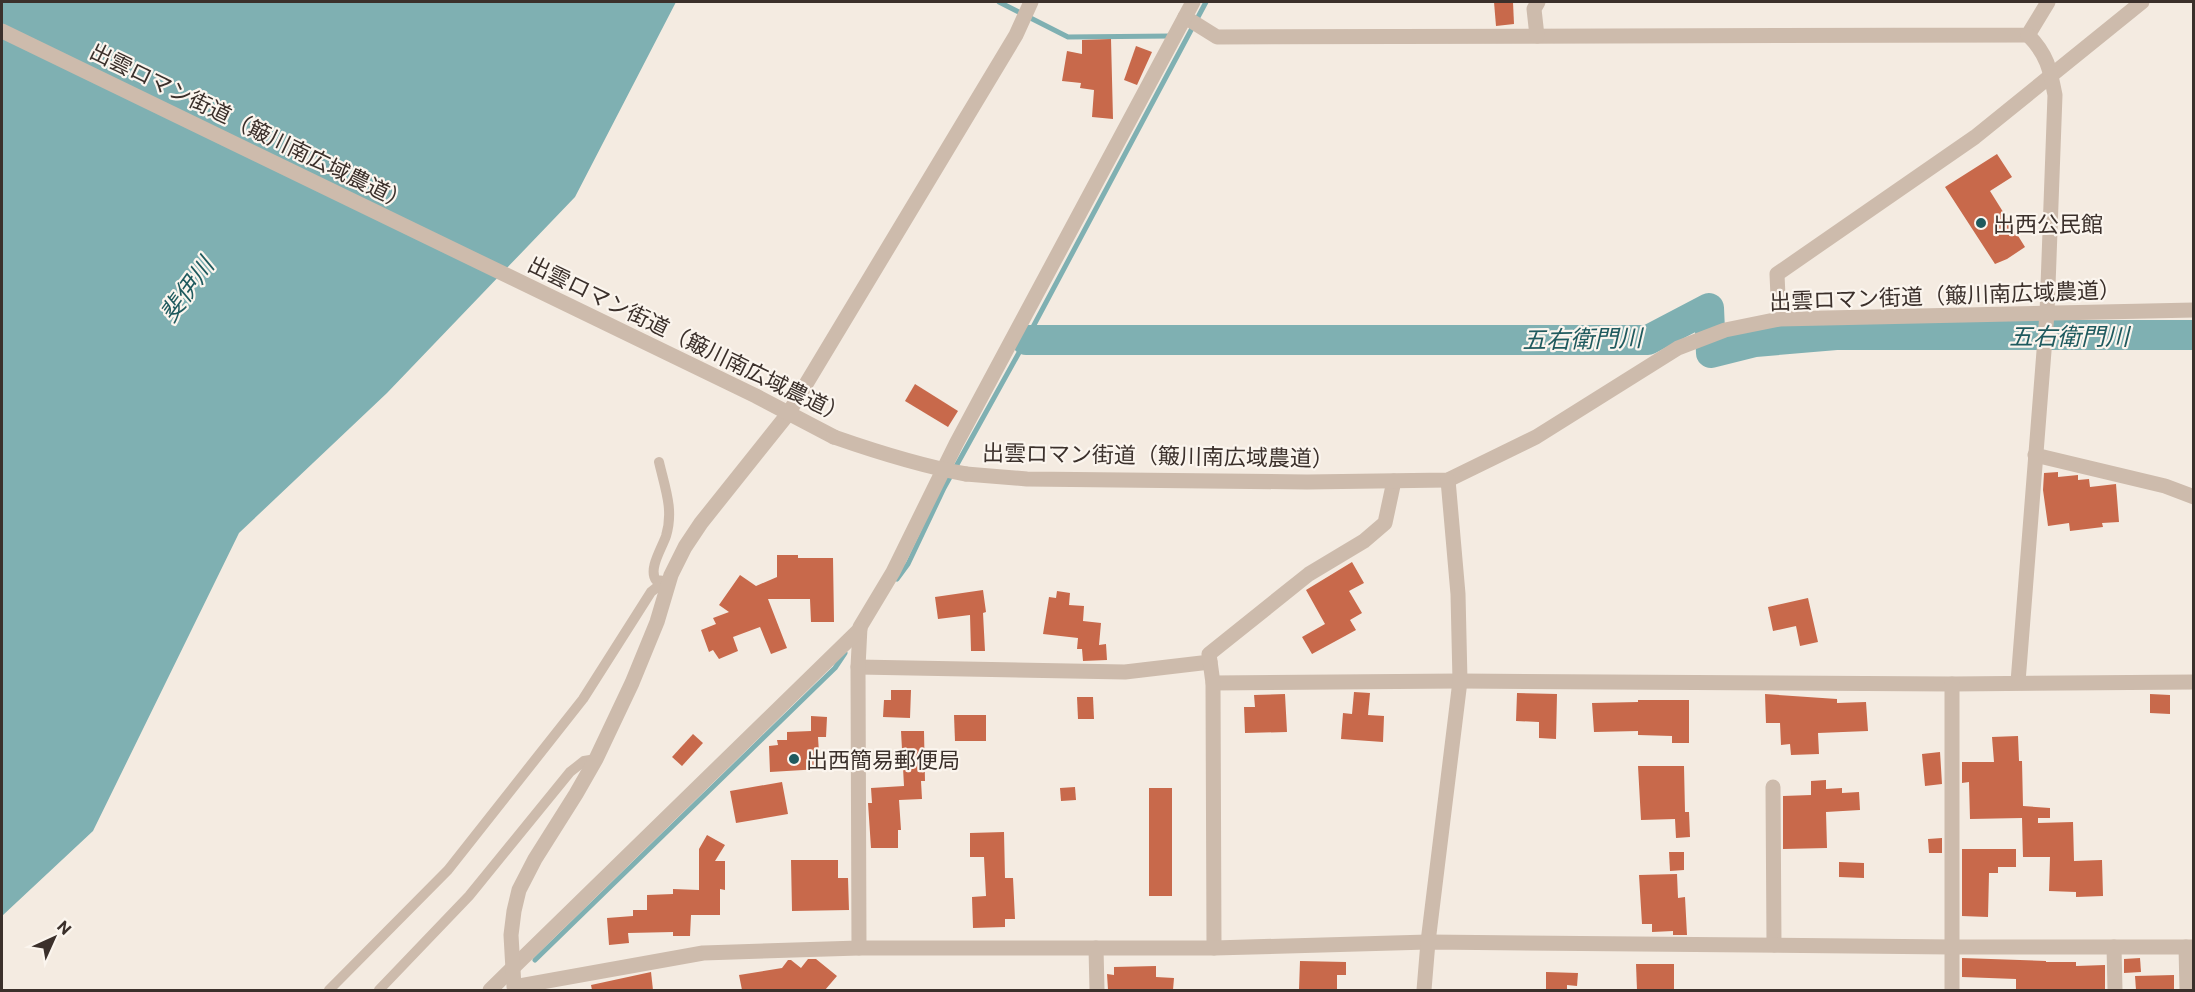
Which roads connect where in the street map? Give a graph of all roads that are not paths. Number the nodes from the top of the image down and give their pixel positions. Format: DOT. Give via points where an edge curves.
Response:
graph roads {
  1 [pos="1031,2"];
  2 [pos="1193,2"];
  3 [pos="1538,2"];
  4 [pos="2048,2"];
  5 [pos="2142,2"];
  6 [pos="1185,17"];
  7 [pos="2,31"];
  8 [pos="2028,35"];
  9 [pos="1537,36"];
  10 [pos="2051,74"];
  11 [pos="2193,310"];
  12 [pos="2047,313"];
  13 [pos="1779,319"];
  14 [pos="788,414"];
  15 [pos="2035,455"];
  16 [pos="659,462"];
  17 [pos="1448,480"];
  18 [pos="1394,481"];
  19 [pos="2193,497"];
  20 [pos="667,578"];
  21 [pos="860,629"];
  22 [pos="1210,662"];
  23 [pos="858,667"];
  24 [pos="1460,681"];
  25 [pos="2018,682"];
  26 [pos="2193,682"];
  27 [pos="1213,683"];
  28 [pos="1952,684"];
  29 [pos="596,759"];
  30 [pos="1773,787"];
  31 [pos="1428,942"];
  32 [pos="1774,945"];
  33 [pos="2190,946"];
  34 [pos="1952,947"];
  35 [pos="2114,947"];
  36 [pos="860,948"];
  37 [pos="1096,948"];
  38 [pos="1214,948"];
  39 [pos="512,968"];
  40 [pos="514,989"];
  41 [pos="329,990"];
  42 [pos="379,990"];
  43 [pos="490,990"];
  44 [pos="1097,990"];
  45 [pos="1424,990"];
  46 [pos="1952,990"];
  47 [pos="2115,990"];
  48 [pos="2187,990"];
  1 -- 14 [label="street" via="1016,36"];
  2 -- 6 [label="street"];
  3 -- 9 [label="street" via="1534,9"];
  4 -- 8 [label="street"];
  5 -- 10 [label="street"];
  6 -- 9 [label="street" via="1217,37"];
  6 -- 21 [label="street"];
  7 -- 14 [label="street, 出雲ロマン街道（簸川南広域農道）"];
  8 -- 9 [label="street"];
  8 -- 10 [label="street" via="2041,48"];
  10 -- 12 [label="street" via="2055,95"];
  10 -- 13 [label="street" via="1975,137 1777,274"];
  11 -- 12 [label="street, 出雲ロマン街道（簸川南広域農道）"];
  12 -- 13 [label="street, 出雲ロマン街道（簸川南広域農道）"];
  12 -- 15 [label="street"];
  13 -- 17 [label="street, 出雲ロマン街道（簸川南広域農道）" via="1725,330 1678,348 1536,437"];
  14 -- 18 [label="street, 出雲ロマン街道（簸川南広域農道）, bridge" via="834,437 933,468 966,474 1027,479"];
  14 -- 20 [label="street" via="701,523"];
  15 -- 19 [label="street" via="2165,486"];
  15 -- 25 [label="street"];
  16 -- 20 [label="lane" via="670,517 653,573 656,580"];
  17 -- 18 [label="street, 出雲ロマン街道（簸川南広域農道）"];
  17 -- 24 [label="street" via="1458,594"];
  18 -- 22 [label="street" via="1385,523 1364,541 1309,574 1209,654"];
  20 -- 29 [label="street" via="657,622"];
  20 -- 41 [label="lane" via="651,592 583,699 448,870"];
  21 -- 23 [label="street"];
  21 -- 39 [label="street"];
  22 -- 23 [label="street" via="1125,672"];
  22 -- 27 [label="street"];
  23 -- 36 [label="street"];
  24 -- 27 [label="street"];
  24 -- 28 [label="street"];
  24 -- 31 [label="street"];
  25 -- 26 [label="street"];
  25 -- 28 [label="street"];
  27 -- 38 [label="street"];
  28 -- 34 [label="street"];
  29 -- 39 [label="street" via="519,891 514,911"];
  29 -- 42 [label="lane" via="570,772 469,896"];
  30 -- 32 [label="street"];
  31 -- 32 [label="street"];
  31 -- 38 [label="street"];
  31 -- 45 [label="street"];
  32 -- 34 [label="street"];
  33 -- 35 [label="street"];
  33 -- 48 [label="street"];
  34 -- 35 [label="street"];
  34 -- 46 [label="street"];
  35 -- 47 [label="street"];
  36 -- 37 [label="street"];
  36 -- 40 [label="street" via="703,953"];
  37 -- 38 [label="street"];
  37 -- 44 [label="street"];
  39 -- 40 [label="street"];
  39 -- 43 [label="street"];
}
